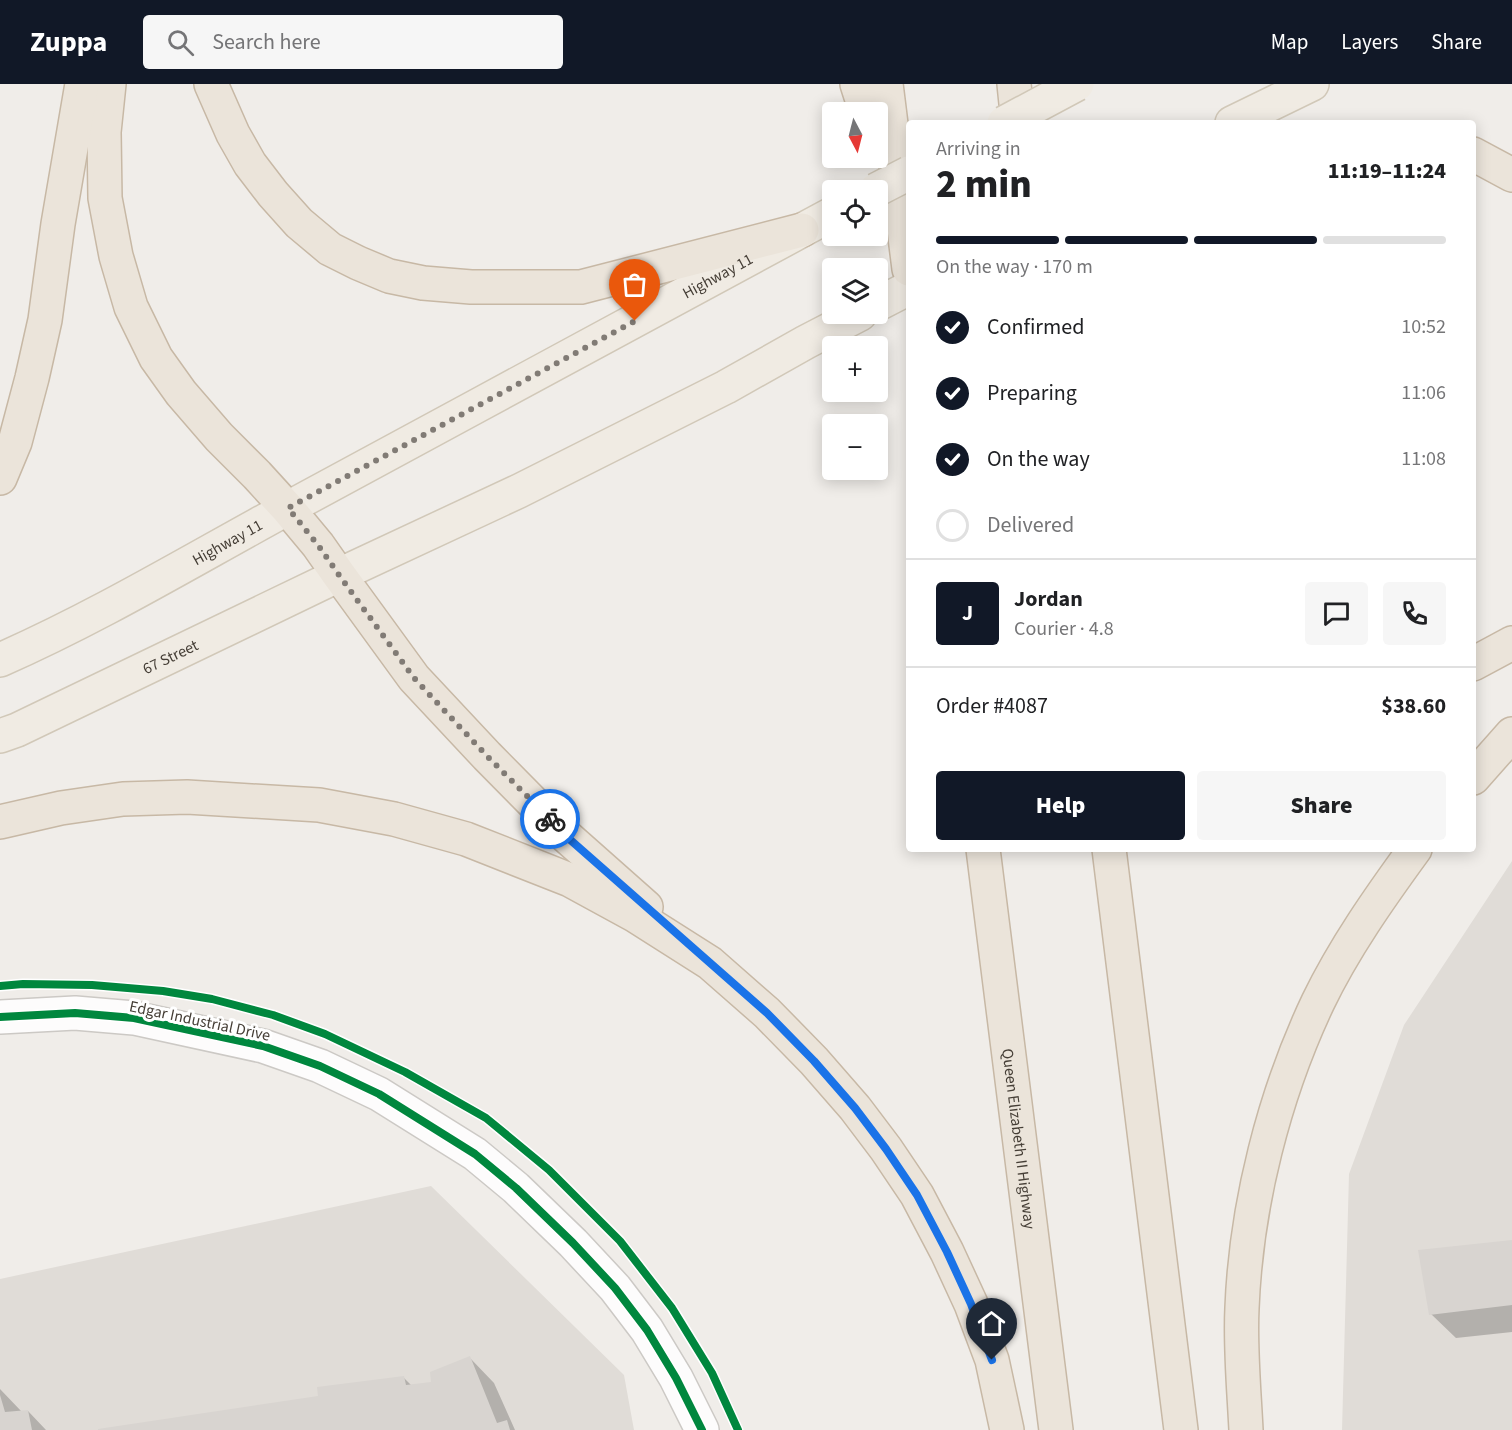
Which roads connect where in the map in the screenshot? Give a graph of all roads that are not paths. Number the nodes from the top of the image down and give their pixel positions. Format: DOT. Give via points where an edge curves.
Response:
graph roads {
  1 [pos="82,84"];
  2 [pos="109,84"];
  3 [pos="211,84"];
  4 [pos="856,84"];
  5 [pos="886,84"];
  6 [pos="1014,84"];
  7 [pos="1077,84"];
  8 [pos="1312,84"];
  9 [pos="862,102"];
  10 [pos="1010,120"];
  11 [pos="1018,120"];
  12 [pos="1238,120"];
  13 [pos="1476,156"];
  14 [pos="884,168"];
  15 [pos="906,175"];
  16 [pos="1512,175"];
  17 [pos="888,184"];
  18 [pos="822,219"];
  19 [pos="802,230"];
  20 [pos="904,230"];
  21 [pos="906,246"];
  22 [pos="906,290"];
  23 [pos="888,299"];
  24 [pos="841,324"];
  25 [pos="0,478"];
  26 [pos="288,508"];
  27 [pos="339,575"];
  28 [pos="1512,643"];
  29 [pos="0,660"];
  30 [pos="1476,662"];
  31 [pos="1512,735"];
  32 [pos="0,736"];
  33 [pos="1476,775"];
  34 [pos="0,822"];
  35 [pos="983,852"];
  36 [pos="1108,852"];
  37 [pos="1413,852"];
  38 [pos="710,963"];
  39 [pos="0,1017"];
  40 [pos="702,1430"];
  41 [pos="1007,1430"];
  42 [pos="1056,1430"];
  43 [pos="1181,1430"];
  44 [pos="1246,1430"];
  1 -- 25 [label="highway" via="45,320 15,441"];
  2 -- 26 [label="highway" via="104,132 105,198 131,307 156,358 180,393"];
  3 -- 19 [label="highway" via="232,134 250,164 299,223 330,249 389,276 471,287 581,287"];
  4 -- 9 [label="highway"];
  5 -- 20 [label="highway"];
  6 -- 11 [label="highway"];
  7 -- 10 [label="main road, bridge"];
  8 -- 12 [label="main road"];
  13 -- 16 [label="highway"];
  14 -- 20 [label="highway"];
  15 -- 17 [label="main road, bridge"];
  18 -- 19 [label="main road, Highway 11"];
  19 -- 26 [label="main road, Highway 11"];
  20 -- 21 [label="highway"];
  22 -- 23 [label="main road"];
  24 -- 27 [label="main road" via="530,486"];
  26 -- 27 [label="highway"];
  26 -- 29 [label="main road, Highway 11" via="159,581"];
  27 -- 32 [label="main road, 67 Street"];
  27 -- 38 [label="highway" via="414,678 487,756 567,837"];
  28 -- 30 [label="highway"];
  31 -- 33 [label="highway"];
  34 -- 38 [label="highway" via="123,799 187,797 319,805 394,819 466,839 570,880"];
  35 -- 42 [label="highway, Queen Elizabeth II Highway"];
  36 -- 43 [label="highway"];
  37 -- 44 [label="highway" via="1377,901 1319,1000 1284,1087 1260,1171 1248,1234 1242,1308"];
  38 -- 41 [label="highway" via="814,1061 868,1124 917,1195 971,1304 992,1360"];
  39 -- 40 [label="street, Edgar Industrial Drive" via="75,1013 145,1020 263,1046 320,1066 379,1094 475,1154 573,1243 647,1330"];
}
